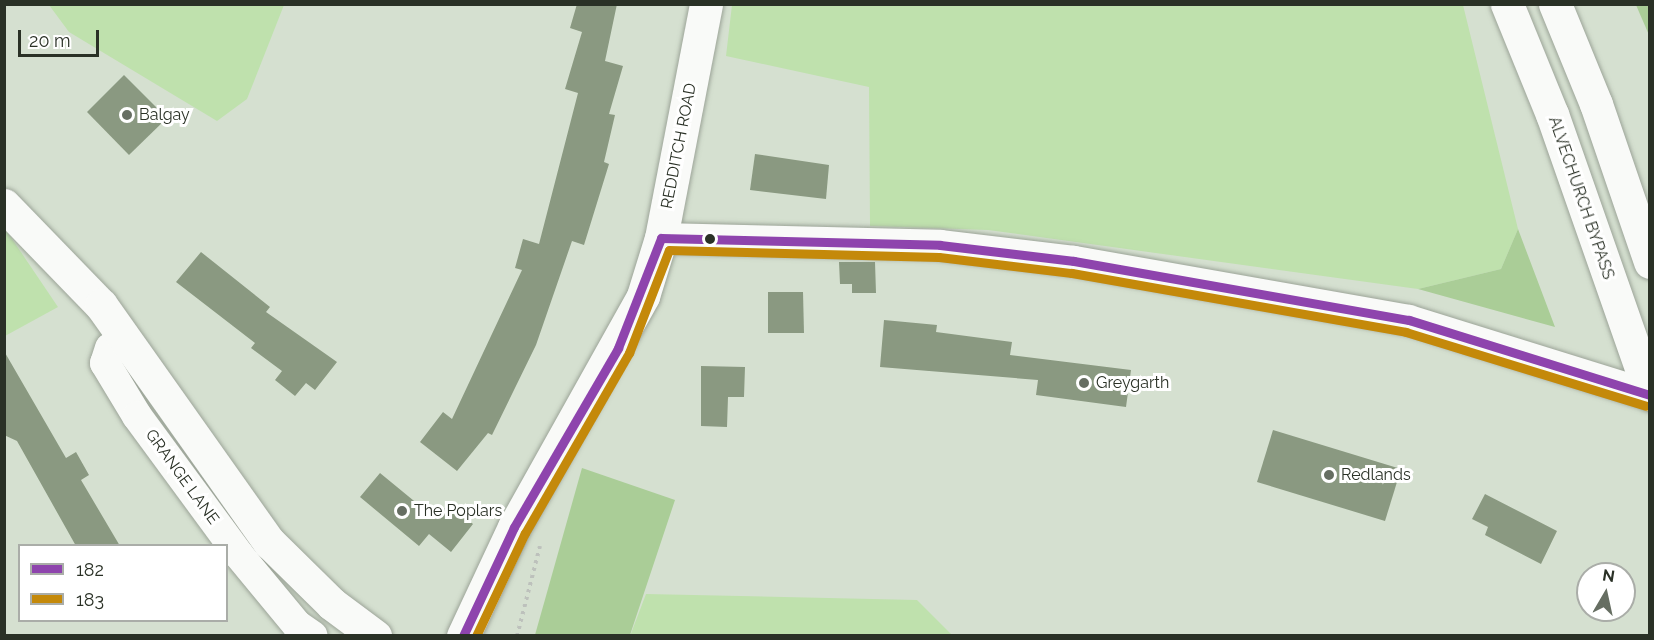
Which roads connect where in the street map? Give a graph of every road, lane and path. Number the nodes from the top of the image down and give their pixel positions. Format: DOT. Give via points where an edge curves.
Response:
graph roads {
  1 [pos="706,4"];
  2 [pos="1507,4"];
  3 [pos="1555,4"];
  4 [pos="4,205"];
  5 [pos="661,238"];
  6 [pos="1650,262"];
  7 [pos="125,339"];
  8 [pos="1650,395"];
  9 [pos="365,633"];
  10 [pos="313,636"];
  11 [pos="463,636"];
  1 -- 5 [label="main road, REDDITCH ROAD"];
  2 -- 8 [label="main road, ALVECHURCH BYPASS" via="1552,114"];
  3 -- 6 [label="main road" via="1596,104"];
  4 -- 7 [label="main road, GRANGE LANE" via="78,279"];
  5 -- 8 [label="street" via="940,245 1074,261 1409,320"];
  5 -- 11 [label="main road, REDDITCH ROAD" via="618,348 514,527"];
  7 -- 9 [label="main road, GRANGE LANE" via="269,542"];
  7 -- 10 [label="street, GRANGE LANE" via="110,348 105,363 137,416 239,555 297,625"];
}
